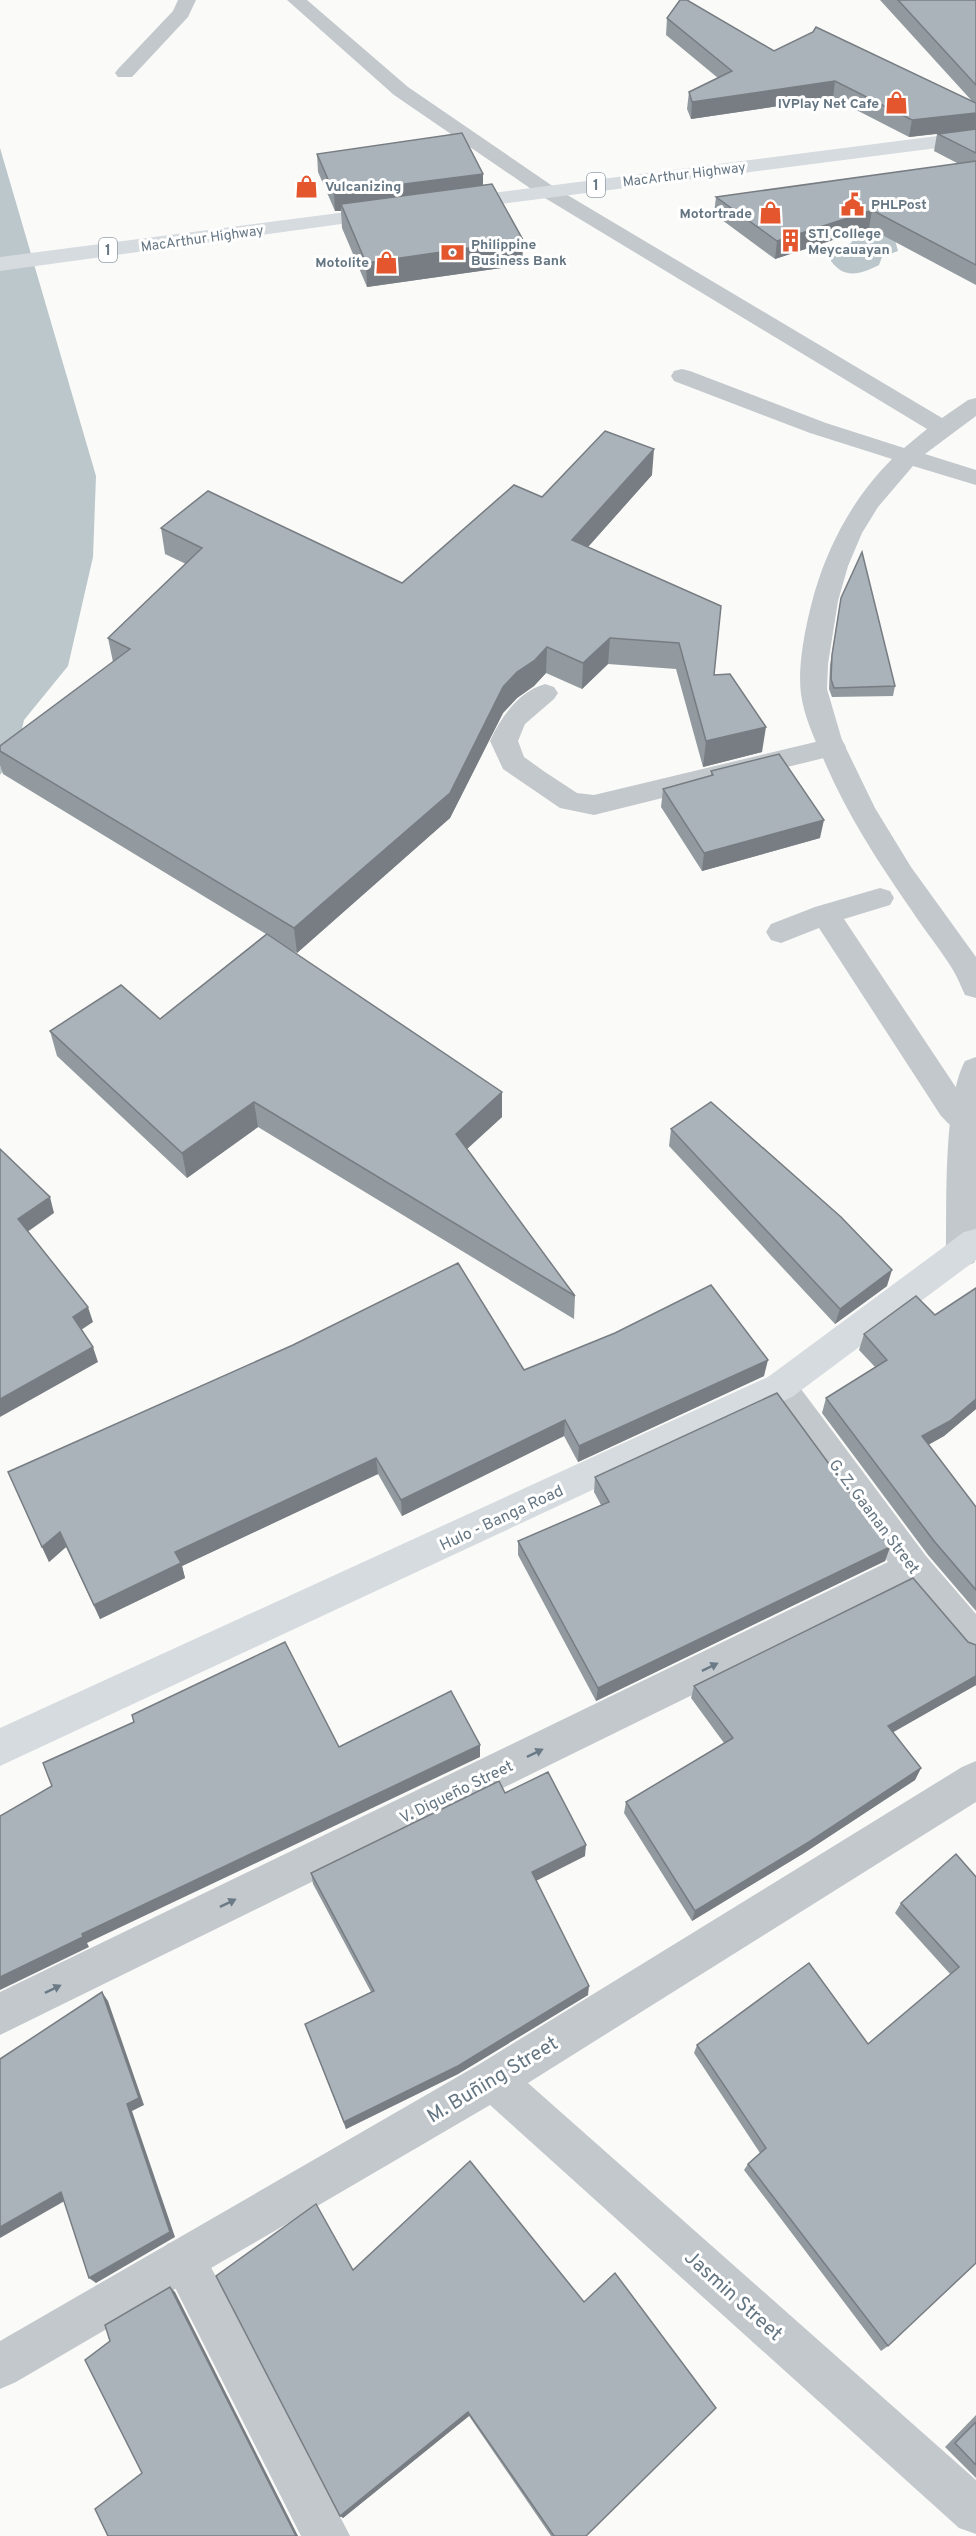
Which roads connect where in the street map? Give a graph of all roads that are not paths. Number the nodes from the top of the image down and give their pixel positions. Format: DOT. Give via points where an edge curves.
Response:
graph roads {
  1 [pos="187,0"];
  2 [pos="296,0"];
  3 [pos="125,73"];
  4 [pos="976,137"];
  5 [pos="547,191"];
  6 [pos="429,207"];
  7 [pos="405,211"];
  8 [pos="0,264"];
  9 [pos="682,376"];
  10 [pos="976,405"];
  11 [pos="941,428"];
  12 [pos="905,458"];
  13 [pos="976,478"];
  14 [pos="545,693"];
  15 [pos="832,747"];
  16 [pos="880,898"];
  17 [pos="825,914"];
  18 [pos="781,932"];
  19 [pos="976,987"];
  20 [pos="976,1069"];
  21 [pos="966,1121"];
  22 [pos="969,1247"];
  23 [pos="780,1387"];
  24 [pos="913,1568"];
  25 [pos="976,1641"];
  26 [pos="0,1747"];
  27 [pos="976,1780"];
  28 [pos="0,2014"];
  29 [pos="493,2080"];
  30 [pos="183,2260"];
  31 [pos="0,2366"];
  32 [pos="976,2511"];
  33 [pos="326,2536"];
  1 -- 3 [label="street" via="181,13"];
  2 -- 5 [label="street" via="401,91"];
  4 -- 5 [label="main road, MacArthur Highway / 1"];
  5 -- 6 [label="main road, MacArthur Highway / 1"];
  5 -- 11 [label="street"];
  7 -- 8 [label="main road, MacArthur Highway / 1"];
  9 -- 12 [label="street"];
  10 -- 11 [label="street"];
  11 -- 12 [label="street"];
  12 -- 13 [label="street"];
  12 -- 15 [label="street" via="882,481 857,519 828,587 814,668 815,702"];
  14 -- 15 [label="street" via="513,718 504,741 513,762 570,801 594,805"];
  15 -- 19 [label="street" via="856,802 968,968"];
  16 -- 17 [label="street"];
  17 -- 18 [label="street"];
  17 -- 21 [label="street" via="952,1107"];
  20 -- 21 [label="street"];
  21 -- 22 [label="street"];
  22 -- 23 [label="main road, Hulo - Banga Road"];
  23 -- 24 [label="street, G. Z. Gaanan Street"];
  23 -- 26 [label="main road, Hulo - Banga Road"];
  24 -- 25 [label="street, G. Z. Gaanan Street"];
  28 -- 24 [label="street, V. Digueño Street, one-way"];
  27 -- 29 [label="street, M. Buñing Street"];
  29 -- 30 [label="street, M. Buñing Street"];
  29 -- 32 [label="street, Jasmin Street"];
  30 -- 31 [label="street, M. Buñing Street"];
  30 -- 33 [label="street"];
}
